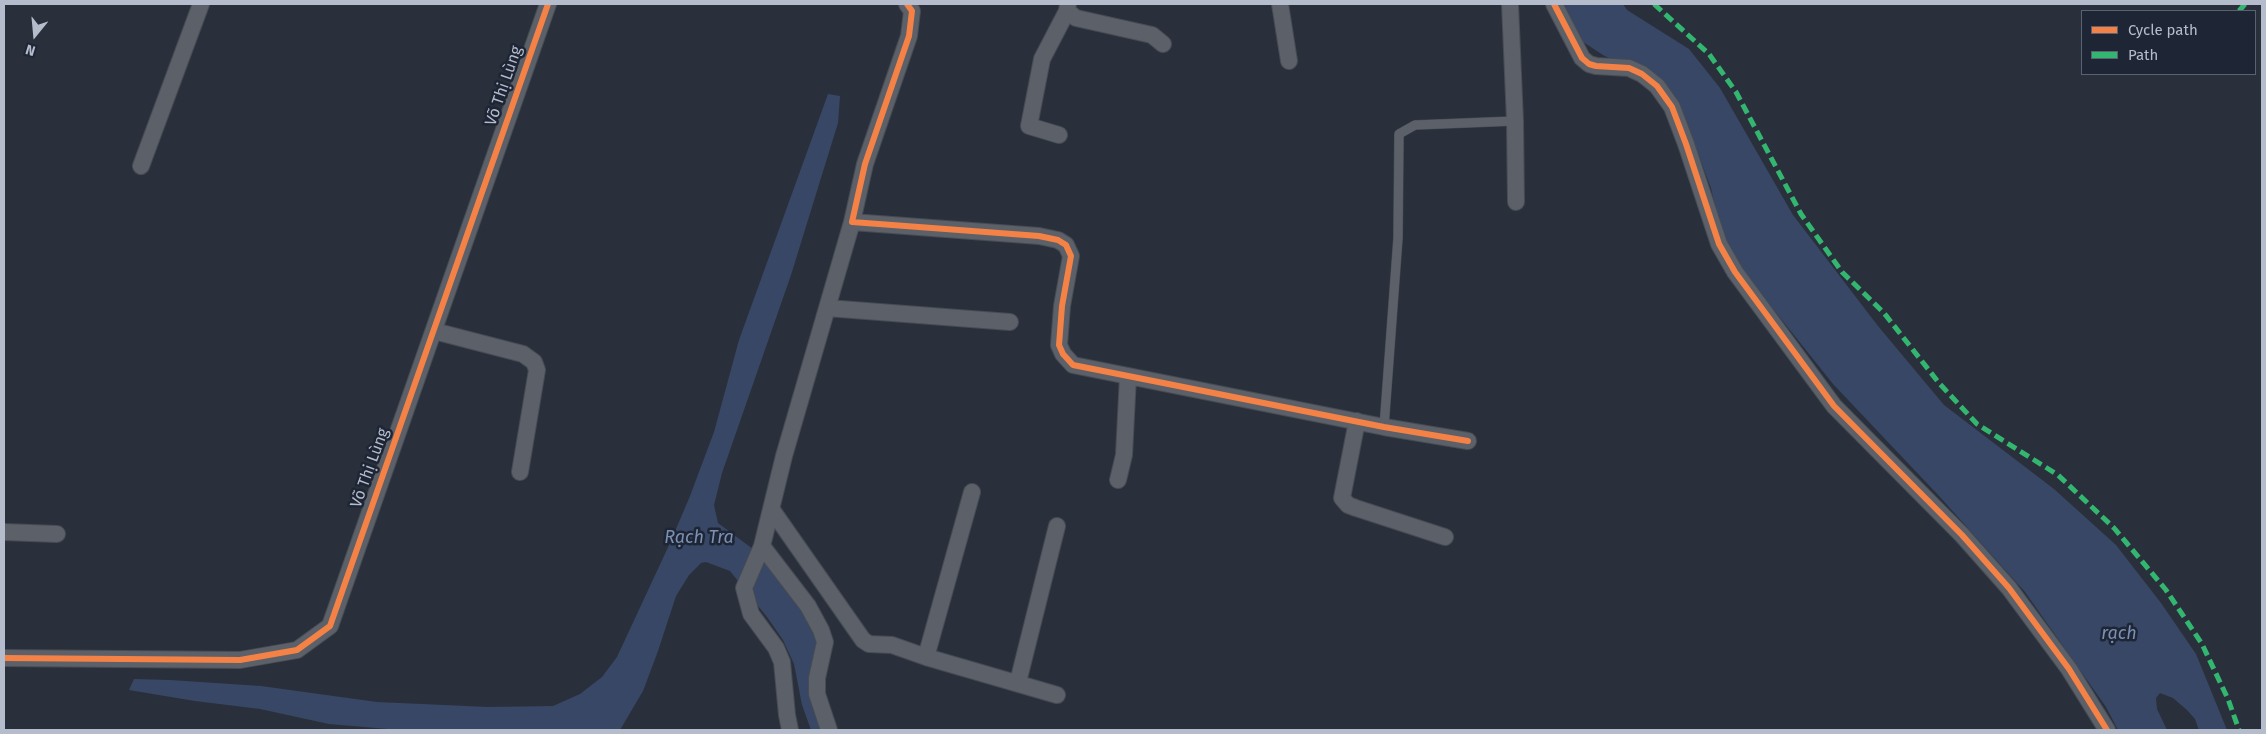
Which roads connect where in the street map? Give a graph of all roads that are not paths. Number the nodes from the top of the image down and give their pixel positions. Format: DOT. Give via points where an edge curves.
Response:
graph roads {
  1 [pos="200,4"];
  2 [pos="548,4"];
  3 [pos="907,4"];
  4 [pos="1280,4"];
  5 [pos="1510,4"];
  6 [pos="1554,4"];
  7 [pos="1068,8"];
  8 [pos="1163,44"];
  9 [pos="1289,60"];
  10 [pos="1515,121"];
  11 [pos="1059,136"];
  12 [pos="141,166"];
  13 [pos="1516,202"];
  14 [pos="852,222"];
  15 [pos="827,308"];
  16 [pos="1010,322"];
  17 [pos="434,331"];
  18 [pos="1128,376"];
  19 [pos="1357,421"];
  20 [pos="1384,427"];
  21 [pos="1468,441"];
  22 [pos="520,472"];
  23 [pos="1118,480"];
  24 [pos="972,492"];
  25 [pos="772,510"];
  26 [pos="1057,526"];
  27 [pos="4,532"];
  28 [pos="57,534"];
  29 [pos="1445,537"];
  30 [pos="761,548"];
  31 [pos="926,657"];
  32 [pos="4,658"];
  33 [pos="1018,682"];
  34 [pos="1057,694"];
  35 [pos="790,730"];
  36 [pos="828,730"];
  37 [pos="2107,730"];
  1 -- 12 [label="street"];
  2 -- 17 [label="street, Võ Thị Lùng"];
  3 -- 14 [label="street" via="912,11 909,36 865,164"];
  4 -- 9 [label="street"];
  5 -- 10 [label="street"];
  6 -- 37 [label="street" via="1588,64 1628,68 1657,86 1672,108 1719,244 1744,285 1834,406 1962,535 2009,588 2069,669"];
  7 -- 8 [label="street" via="1076,18 1152,35"];
  7 -- 11 [label="street" via="1042,58 1029,126"];
  10 -- 13 [label="street"];
  10 -- 20 [label="lane" via="1415,125 1399,134 1398,238"];
  14 -- 15 [label="street"];
  14 -- 18 [label="street" via="1058,240 1066,245 1071,256 1062,306 1059,345 1063,354 1073,365"];
  15 -- 16 [label="street"];
  15 -- 25 [label="street" via="784,456"];
  17 -- 22 [label="street" via="523,354 534,362 537,370"];
  17 -- 32 [label="street, Võ Thị Lùng" via="330,626 297,650 240,660"];
  18 -- 19 [label="street"];
  18 -- 23 [label="street" via="1124,455"];
  19 -- 20 [label="street"];
  19 -- 29 [label="street" via="1342,498 1348,505"];
  20 -- 21 [label="street"];
  24 -- 31 [label="street"];
  25 -- 30 [label="street"];
  25 -- 31 [label="street" via="863,640 876,645 892,645"];
  26 -- 33 [label="street"];
  27 -- 28 [label="street"];
  30 -- 35 [label="street" via="744,588 751,614 776,648 782,662"];
  30 -- 36 [label="street" via="808,606 821,630 825,642 817,694"];
  31 -- 33 [label="street"];
  33 -- 34 [label="street"];
}
